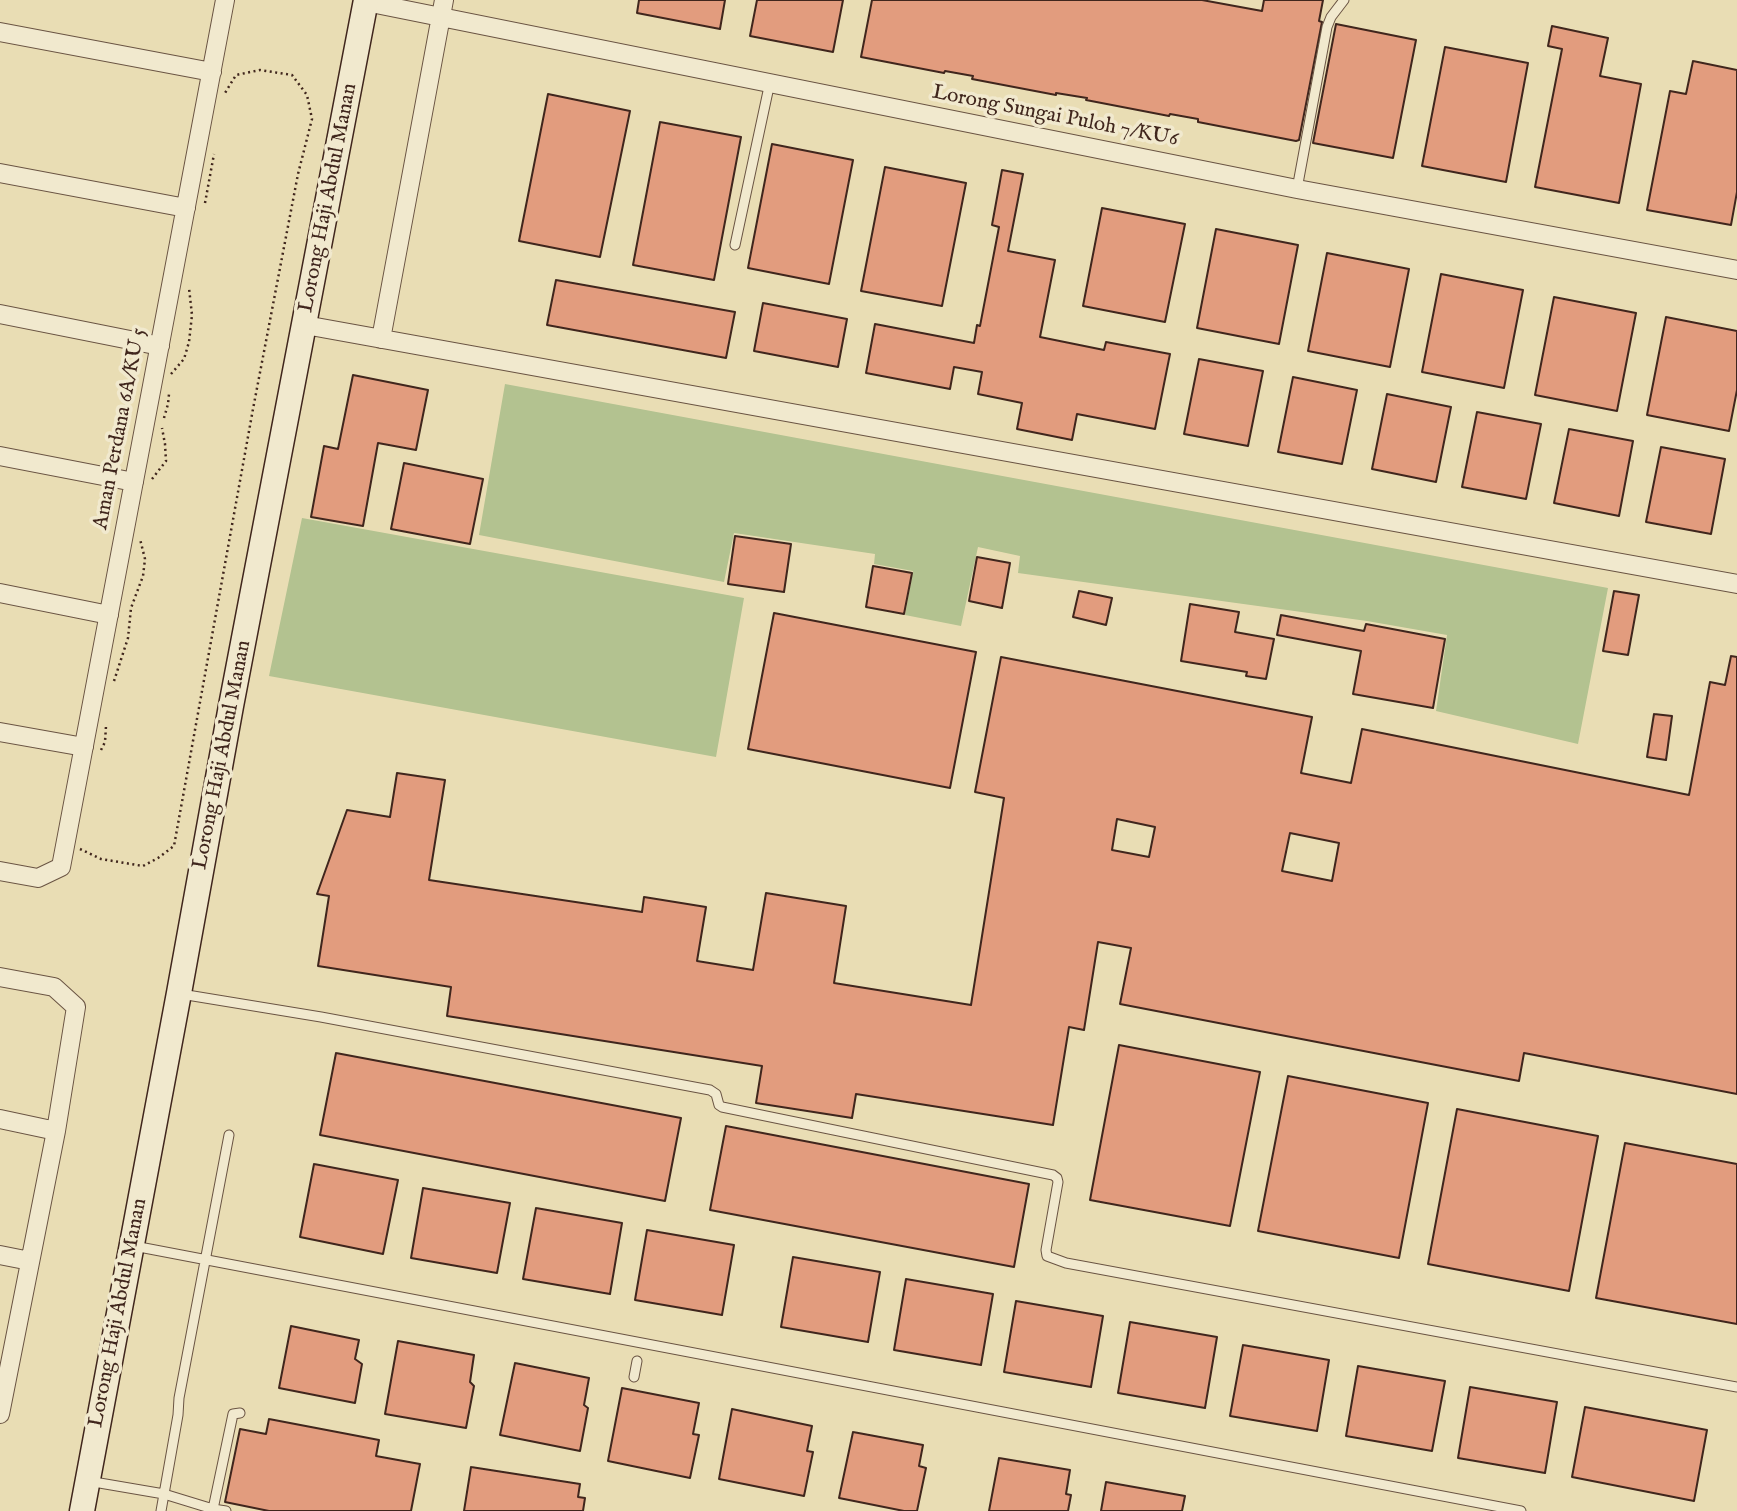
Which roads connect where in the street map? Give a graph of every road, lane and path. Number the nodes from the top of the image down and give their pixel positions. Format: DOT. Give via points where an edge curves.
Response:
graph roads {
  1 [pos="225,0"];
  2 [pos="1344,0"];
  3 [pos="366,1"];
  4 [pos="442,9"];
  5 [pos="0,32"];
  6 [pos="212,72"];
  7 [pos="770,82"];
  8 [pos="223,101"];
  9 [pos="215,146"];
  10 [pos="0,173"];
  11 [pos="1297,189"];
  12 [pos="194,209"];
  13 [pos="735,245"];
  14 [pos="1737,270"];
  15 [pos="189,289"];
  16 [pos="0,314"];
  17 [pos="305,325"];
  18 [pos="381,339"];
  19 [pos="160,346"];
  20 [pos="169,376"];
  21 [pos="169,390"];
  22 [pos="0,456"];
  23 [pos="142,482"];
  24 [pos="139,534"];
  25 [pos="1737,584"];
  26 [pos="0,593"];
  27 [pos="109,615"];
  28 [pos="114,684"];
  29 [pos="107,718"];
  30 [pos="0,732"];
  31 [pos="92,750"];
  32 [pos="67,838"];
  33 [pos="0,871"];
  34 [pos="0,977"];
  35 [pos="179,993"];
  36 [pos="0,1119"];
  37 [pos="56,1130"];
  38 [pos="229,1135"];
  39 [pos="132,1245"];
  40 [pos="0,1255"];
  41 [pos="206,1259"];
  42 [pos="30,1261"];
  43 [pos="637,1361"];
  44 [pos="634,1377"];
  45 [pos="1737,1387"];
  46 [pos="2,1392"];
  47 [pos="240,1413"];
  48 [pos="0,1414"];
  49 [pos="87,1481"];
  50 [pos="164,1494"];
  51 [pos="212,1509"];
  52 [pos="82,1511"];
  53 [pos="161,1511"];
  54 [pos="226,1511"];
  55 [pos="1521,1511"];
  1 -- 6 [label="street, Aman Perdana 6A/KU 5"];
  2 -- 11 [label="lane" via="1327,27"];
  3 -- 4 [label="street, Lorong Sungai Puloh 7/KU6"];
  3 -- 17 [label="street, Lorong Haji Abdul Manan"];
  4 -- 7 [label="street, Lorong Sungai Puloh 7/KU6"];
  4 -- 18 [label="street"];
  5 -- 6 [label="street"];
  6 -- 12 [label="street, Aman Perdana 6A/KU 5"];
  7 -- 11 [label="street, Lorong Sungai Puloh 7/KU6"];
  7 -- 13 [label="lane"];
  8 -- 32 [label="path" via="236,75 260,70 292,75 307,95 312,119 243,463 174,846 143,866 101,859"];
  9 -- 12 [label="path" via="212,170"];
  10 -- 12 [label="street"];
  11 -- 14 [label="street, Lorong Sungai Puloh 7/KU6"];
  12 -- 19 [label="street, Aman Perdana 6A/KU 5"];
  15 -- 20 [label="path" via="189,342 184,359"];
  16 -- 19 [label="street"];
  17 -- 18 [label="street"];
  17 -- 35 [label="street, Lorong Haji Abdul Manan"];
  18 -- 25 [label="street"];
  19 -- 23 [label="street, Aman Perdana 6A/KU 5"];
  21 -- 23 [label="path" via="162,429 166,461"];
  22 -- 23 [label="street"];
  23 -- 27 [label="street, Aman Perdana 6A/KU 5"];
  24 -- 28 [label="path" via="145,559 143,576"];
  26 -- 27 [label="street"];
  27 -- 31 [label="street, Aman Perdana 6A/KU 5"];
  29 -- 31 [label="path" via="105,742"];
  30 -- 31 [label="street"];
  31 -- 32 [label="street, Aman Perdana 6A/KU 5"];
  32 -- 33 [label="street, Aman Perdana 6A/KU 5" via="61,867 38,878"];
  34 -- 37 [label="street" via="54,987 76,1007"];
  35 -- 39 [label="street, Lorong Haji Abdul Manan"];
  35 -- 45 [label="lane" via="710,1090 722,1107 1053,1175 1058,1182 1046,1250 1048,1256 1066,1263"];
  36 -- 37 [label="street"];
  37 -- 42 [label="street"];
  38 -- 41 [label="lane"];
  39 -- 41 [label="lane"];
  39 -- 49 [label="street, Lorong Haji Abdul Manan"];
  40 -- 42 [label="street"];
  41 -- 50 [label="lane"];
  41 -- 55 [label="lane"];
  42 -- 46 [label="street"];
  43 -- 44 [label="lane"];
  46 -- 48 [label="street"];
  47 -- 51 [label="lane" via="233,1414"];
  49 -- 50 [label="lane"];
  49 -- 52 [label="street, Lorong Haji Abdul Manan"];
  50 -- 51 [label="lane"];
  50 -- 53 [label="lane"];
  51 -- 54 [label="lane"];
}
